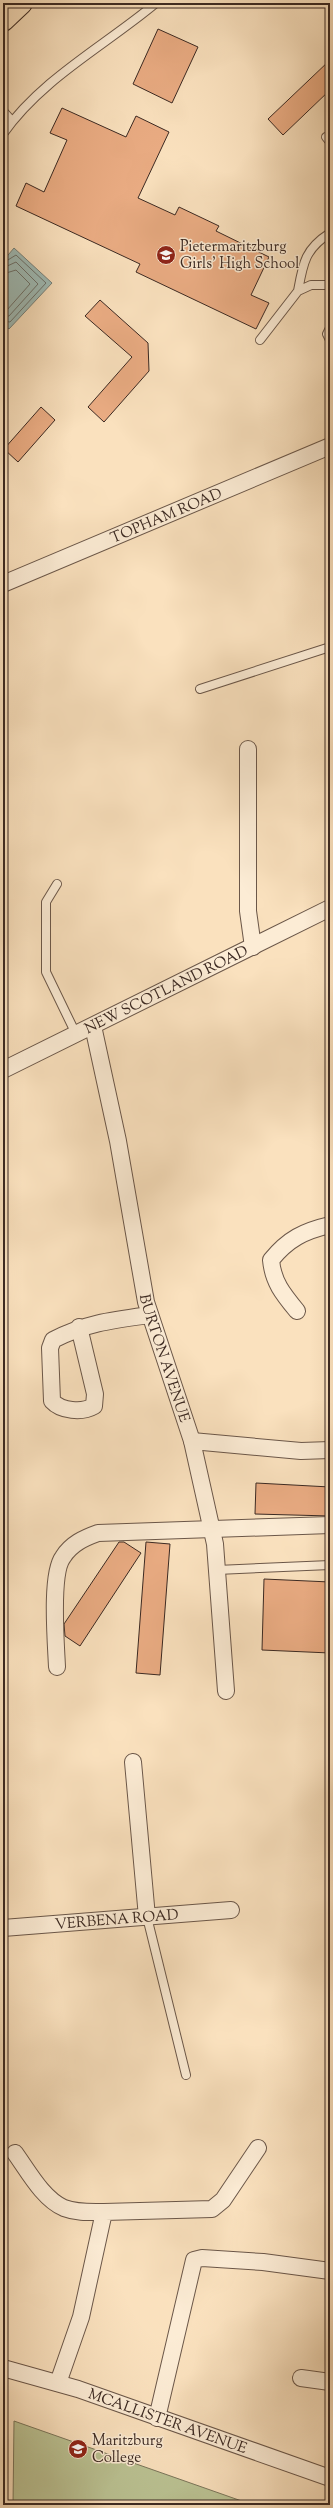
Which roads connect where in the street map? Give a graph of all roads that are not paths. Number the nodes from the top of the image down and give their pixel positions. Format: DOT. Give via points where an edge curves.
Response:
graph roads {
  1 [pos="21,3"];
  2 [pos="156,3"];
  3 [pos="3,20"];
  4 [pos="3,111"];
  5 [pos="12,121"];
  6 [pos="3,134"];
  7 [pos="330,233"];
  8 [pos="330,285"];
  9 [pos="298,291"];
  10 [pos="330,328"];
  11 [pos="260,340"];
  12 [pos="330,340"];
  13 [pos="330,446"];
  14 [pos="3,584"];
  15 [pos="330,647"];
  16 [pos="200,689"];
  17 [pos="248,749"];
  18 [pos="57,884"];
  19 [pos="330,908"];
  20 [pos="253,947"];
  21 [pos="93,1026"];
  22 [pos="76,1034"];
  23 [pos="3,1070"];
  24 [pos="330,1225"];
  25 [pos="298,1311"];
  26 [pos="150,1315"];
  27 [pos="79,1327"];
  28 [pos="192,1441"];
  29 [pos="330,1450"];
  30 [pos="330,1525"];
  31 [pos="212,1530"];
  32 [pos="330,1564"];
  33 [pos="217,1570"];
  34 [pos="57,1667"];
  35 [pos="226,1691"];
  36 [pos="133,1762"];
  37 [pos="231,1910"];
  38 [pos="147,1917"];
  39 [pos="3,1928"];
  40 [pos="186,2075"];
  41 [pos="258,2148"];
  42 [pos="15,2153"];
  43 [pos="104,2212"];
  44 [pos="330,2271"];
  45 [pos="3,2368"];
  46 [pos="301,2378"];
  47 [pos="330,2382"];
  48 [pos="58,2383"];
  49 [pos="157,2418"];
  50 [pos="330,2478"];
  1 -- 3 [label="main road"];
  2 -- 5 [label="lane" via="56,80"];
  4 -- 5 [label="lane"];
  5 -- 6 [label="lane"];
  7 -- 9 [label="lane" via="306,255"];
  8 -- 9 [label="lane" via="311,285"];
  9 -- 11 [label="lane"];
  10 -- 12 [label="lane" via="327,334"];
  13 -- 14 [label="street, TOPHAM ROAD"];
  15 -- 16 [label="lane"];
  17 -- 20 [label="street" via="248,911"];
  18 -- 22 [label="lane" via="46,902 46,972"];
  19 -- 20 [label="street, NEW SCOTLAND ROAD"];
  20 -- 21 [label="street, NEW SCOTLAND ROAD"];
  21 -- 22 [label="street, NEW SCOTLAND ROAD"];
  21 -- 26 [label="street, BURTON AVENUE" via="118,1141 128,1209"];
  22 -- 23 [label="street, NEW SCOTLAND ROAD"];
  24 -- 25 [label="street" via="317,1228 285,1243 271,1260 273,1276 282,1293"];
  26 -- 27 [label="street"];
  26 -- 28 [label="street, BURTON AVENUE"];
  27 -- 27 [label="street" via="53,1340 50,1348 52,1400 61,1408 83,1410 94,1406 95,1394"];
  28 -- 29 [label="street" via="300,1451"];
  28 -- 31 [label="street, BURTON AVENUE"];
  30 -- 31 [label="street"];
  31 -- 33 [label="street, BURTON AVENUE"];
  31 -- 34 [label="street" via="98,1533 68,1550 61,1558 56,1574"];
  32 -- 33 [label="lane"];
  33 -- 35 [label="street, BURTON AVENUE"];
  36 -- 38 [label="street"];
  37 -- 38 [label="street, VERBENA ROAD"];
  38 -- 39 [label="street, VERBENA ROAD"];
  38 -- 40 [label="lane"];
  41 -- 43 [label="street" via="222,2200 212,2209"];
  42 -- 43 [label="street" via="42,2189 64,2208 78,2212"];
  43 -- 48 [label="street" via="81,2317"];
  44 -- 49 [label="street" via="263,2262 202,2258 194,2260"];
  45 -- 48 [label="street, MCALLISTER AVENUE"];
  46 -- 47 [label="street"];
  48 -- 49 [label="street, MCALLISTER AVENUE"];
  49 -- 50 [label="street, MCALLISTER AVENUE"];
}
